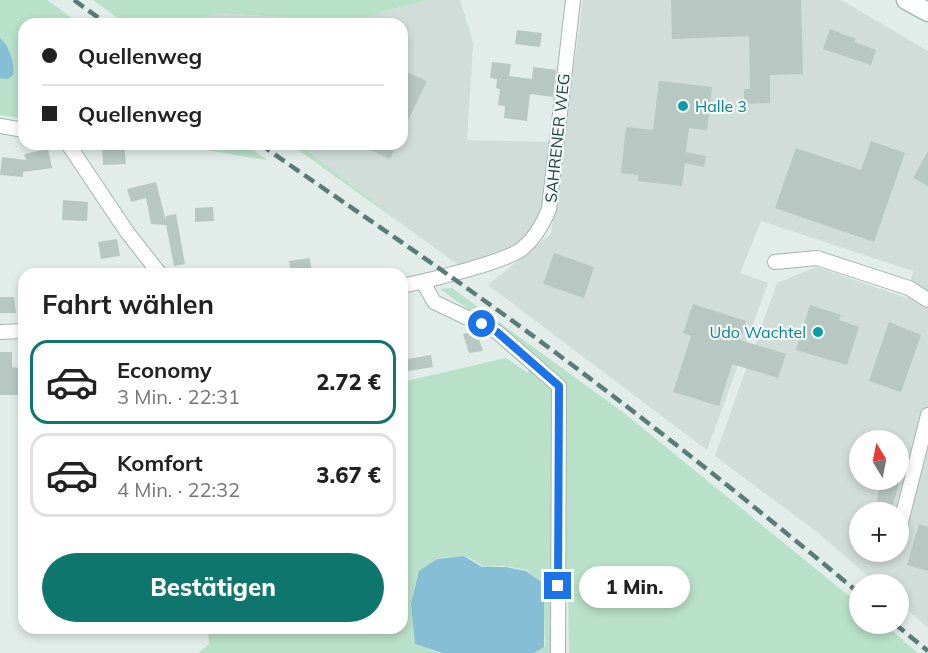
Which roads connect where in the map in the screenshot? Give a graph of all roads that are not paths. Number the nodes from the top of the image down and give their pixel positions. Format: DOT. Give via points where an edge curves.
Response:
graph roads {
  1 [pos="573,0"];
  2 [pos="906,0"];
  3 [pos="928,12"];
  4 [pos="0,126"];
  5 [pos="18,129"];
  6 [pos="72,150"];
  7 [pos="775,262"];
  8 [pos="155,268"];
  9 [pos="423,282"];
  10 [pos="408,285"];
  11 [pos="928,300"];
  12 [pos="18,331"];
  13 [pos="0,332"];
  14 [pos="928,415"];
  15 [pos="906,502"];
  16 [pos="558,653"];
  1 -- 9 [label="street, SAHRENER WEG" via="549,209 539,231 522,250"];
  2 -- 3 [label="main road"];
  4 -- 5 [label="street"];
  6 -- 8 [label="street"];
  7 -- 11 [label="street" via="817,258 909,288"];
  9 -- 10 [label="street, SAHRENER WEG"];
  9 -- 16 [label="street" via="434,302 497,332 559,386"];
  12 -- 13 [label="street"];
  14 -- 15 [label="street"];
}
